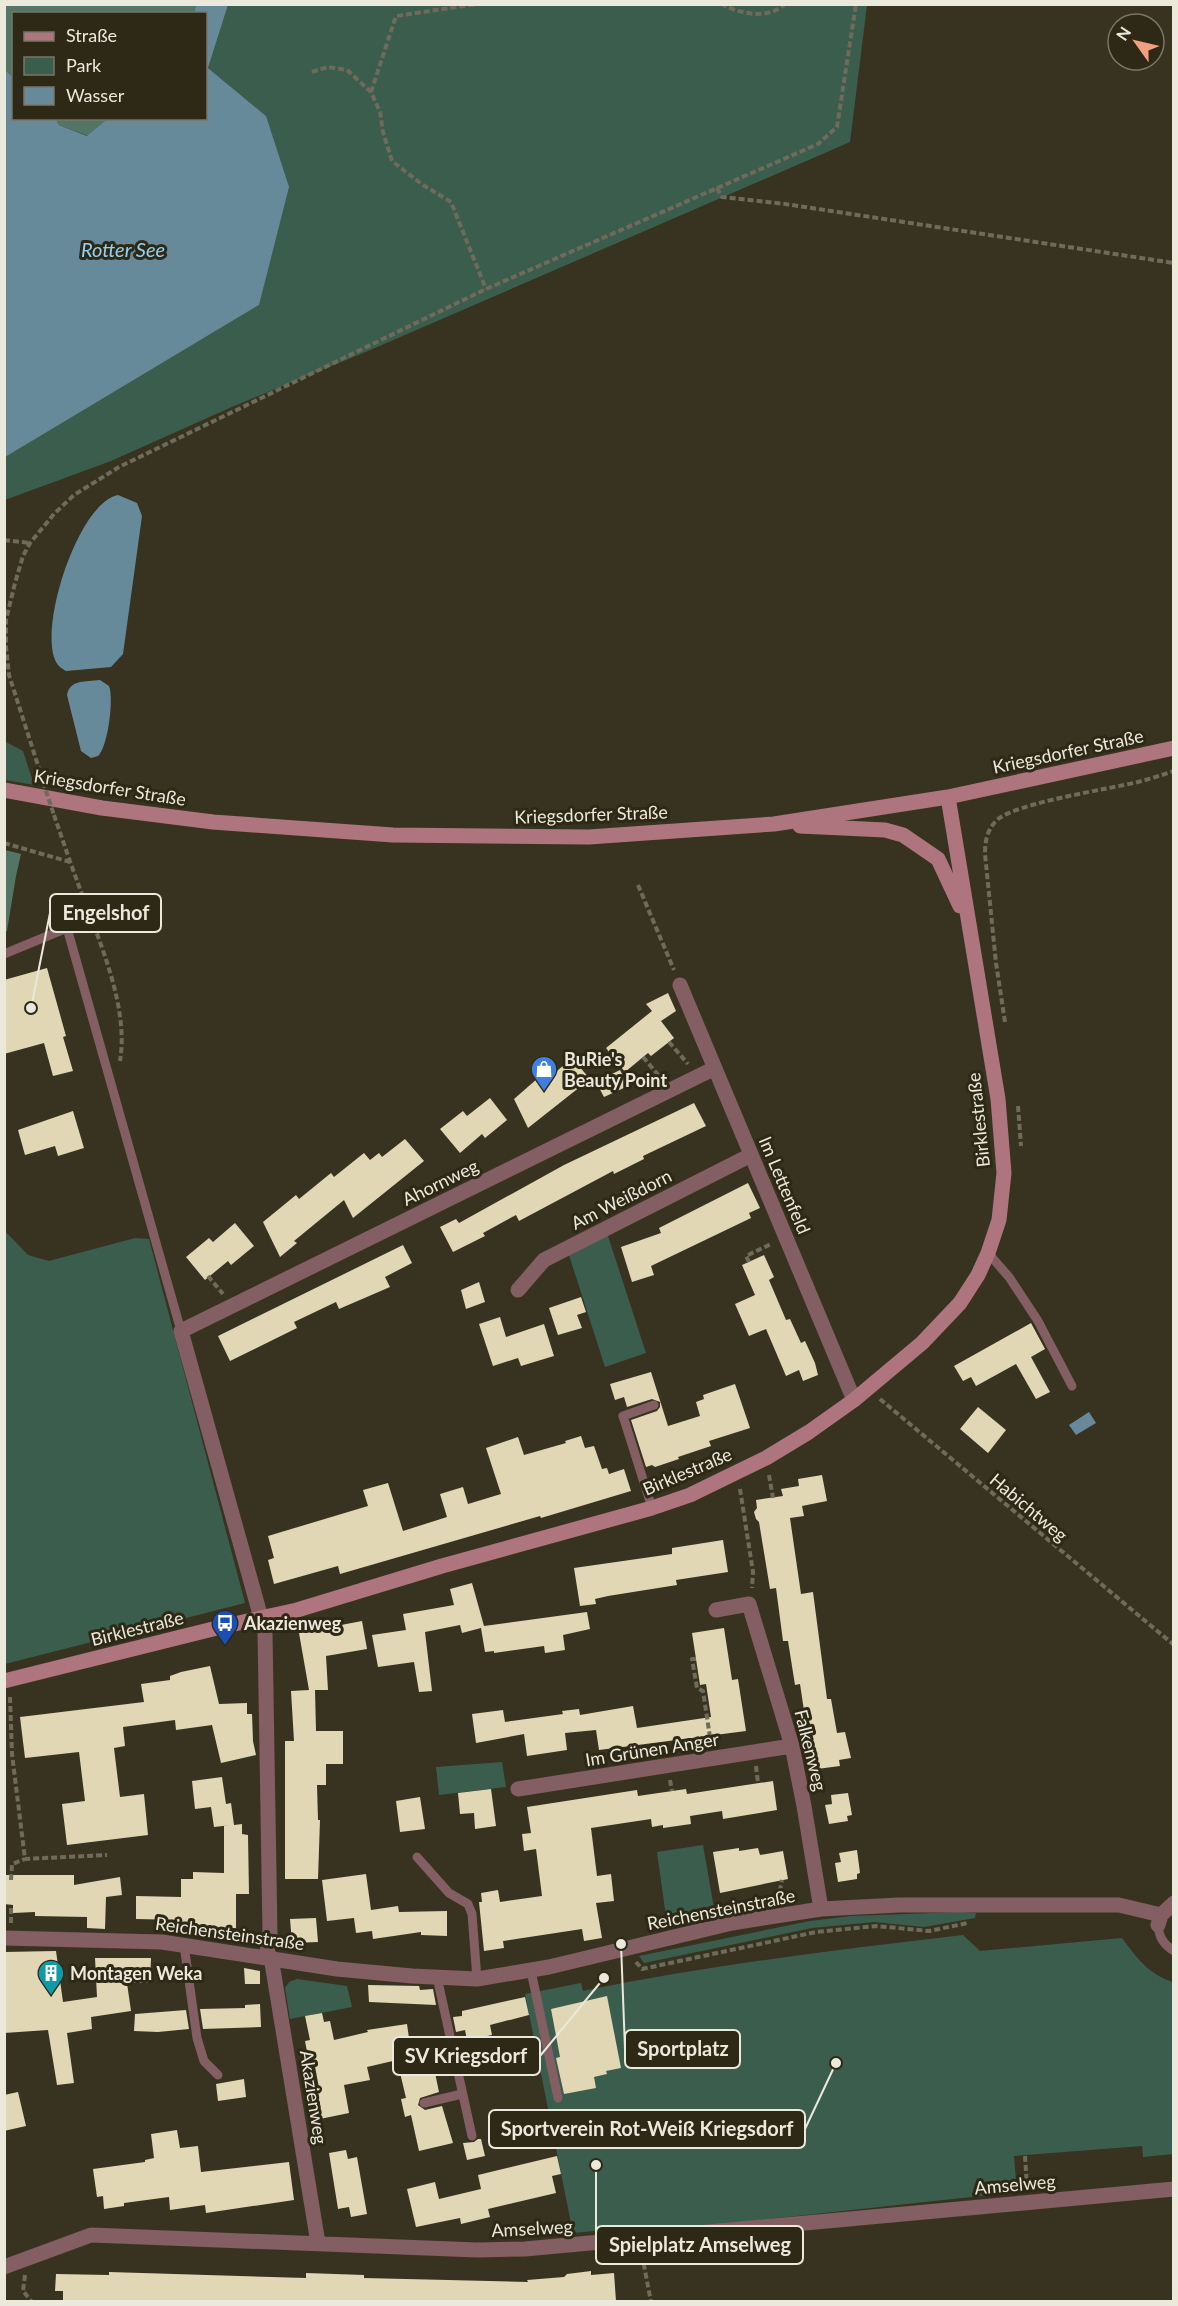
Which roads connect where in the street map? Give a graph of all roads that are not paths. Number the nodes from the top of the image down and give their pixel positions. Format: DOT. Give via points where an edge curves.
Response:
graph roads {
  1 [pos="1173,748"];
  2 [pos="4,790"];
  3 [pos="948,797"];
  4 [pos="774,824"];
  5 [pos="969,925"];
  6 [pos="4,954"];
  7 [pos="680,985"];
  8 [pos="715,1068"];
  9 [pos="752,1155"];
  10 [pos="988,1253"];
  11 [pos="518,1290"];
  12 [pos="181,1330"];
  13 [pos="1072,1386"];
  14 [pos="849,1404"];
  15 [pos="654,1405"];
  16 [pos="652,1508"];
  17 [pos="716,1610"];
  18 [pos="262,1618"];
  19 [pos="7,1681"];
  20 [pos="792,1746"];
  21 [pos="518,1789"];
  22 [pos="417,1857"];
  23 [pos="1173,1903"];
  24 [pos="821,1909"];
  25 [pos="1160,1920"];
  26 [pos="4,1938"];
  27 [pos="184,1945"];
  28 [pos="1173,1951"];
  29 [pos="268,1957"];
  30 [pos="531,1971"];
  31 [pos="437,1977"];
  32 [pos="477,1979"];
  33 [pos="218,2075"];
  34 [pos="462,2094"];
  35 [pos="558,2098"];
  36 [pos="424,2103"];
  37 [pos="472,2136"];
  38 [pos="1173,2189"];
  39 [pos="318,2243"];
  40 [pos="4,2267"];
  1 -- 3 [label="street, Kriegsdorfer Straße"];
  2 -- 4 [label="street, Kriegsdorfer Straße" via="213,822 393,835 589,837"];
  3 -- 4 [label="street, Kriegsdorfer Straße"];
  3 -- 5 [label="street, Birklestraße"];
  4 -- 5 [label="street, Birklestraße" via="885,830 903,835 938,859"];
  5 -- 10 [label="street, Birklestraße" via="998,1099 1004,1173 999,1220"];
  6 -- 12 [label="lane, Akazienweg" via="68,928"];
  7 -- 8 [label="street, Im Lettenfeld"];
  8 -- 9 [label="street, Im Lettenfeld"];
  8 -- 12 [label="street, Ahornweg"];
  9 -- 11 [label="street, Am Weißdorn" via="544,1260"];
  9 -- 14 [label="street, Im Lettenfeld"];
  10 -- 13 [label="lane" via="1010,1277"];
  10 -- 14 [label="street, Birklestraße" via="960,1303 922,1343"];
  12 -- 18 [label="street, Akazienweg"];
  14 -- 16 [label="street, Birklestraße" via="784,1448 735,1474"];
  15 -- 16 [label="lane" via="623,1416"];
  16 -- 18 [label="street, Birklestraße"];
  17 -- 20 [label="street, Falkenweg" via="749,1604"];
  18 -- 19 [label="street, Birklestraße"];
  18 -- 29 [label="street, Akazienweg"];
  20 -- 21 [label="street, Im Grünen Anger"];
  20 -- 24 [label="street, Falkenweg"];
  22 -- 32 [label="lane" via="449,1893 468,1904"];
  23 -- 25 [label="street"];
  24 -- 25 [label="street, Reichensteinstraße" via="1119,1905"];
  24 -- 30 [label="street, Reichensteinstraße" via="732,1923"];
  25 -- 28 [label="lane" via="1159,1935"];
  26 -- 27 [label="street, Reichensteinstraße"];
  27 -- 29 [label="street, Reichensteinstraße"];
  27 -- 33 [label="lane" via="197,2038 204,2061"];
  29 -- 31 [label="street, Reichensteinstraße" via="337,1969"];
  29 -- 39 [label="street, Akazienweg"];
  30 -- 32 [label="street, Reichensteinstraße"];
  30 -- 35 [label="lane"];
  31 -- 32 [label="street, Reichensteinstraße"];
  31 -- 34 [label="lane"];
  34 -- 36 [label="lane"];
  34 -- 37 [label="lane"];
  38 -- 39 [label="street, Amselweg" via="535,2248 477,2250"];
  39 -- 40 [label="street, Amselweg" via="91,2235"];
}
